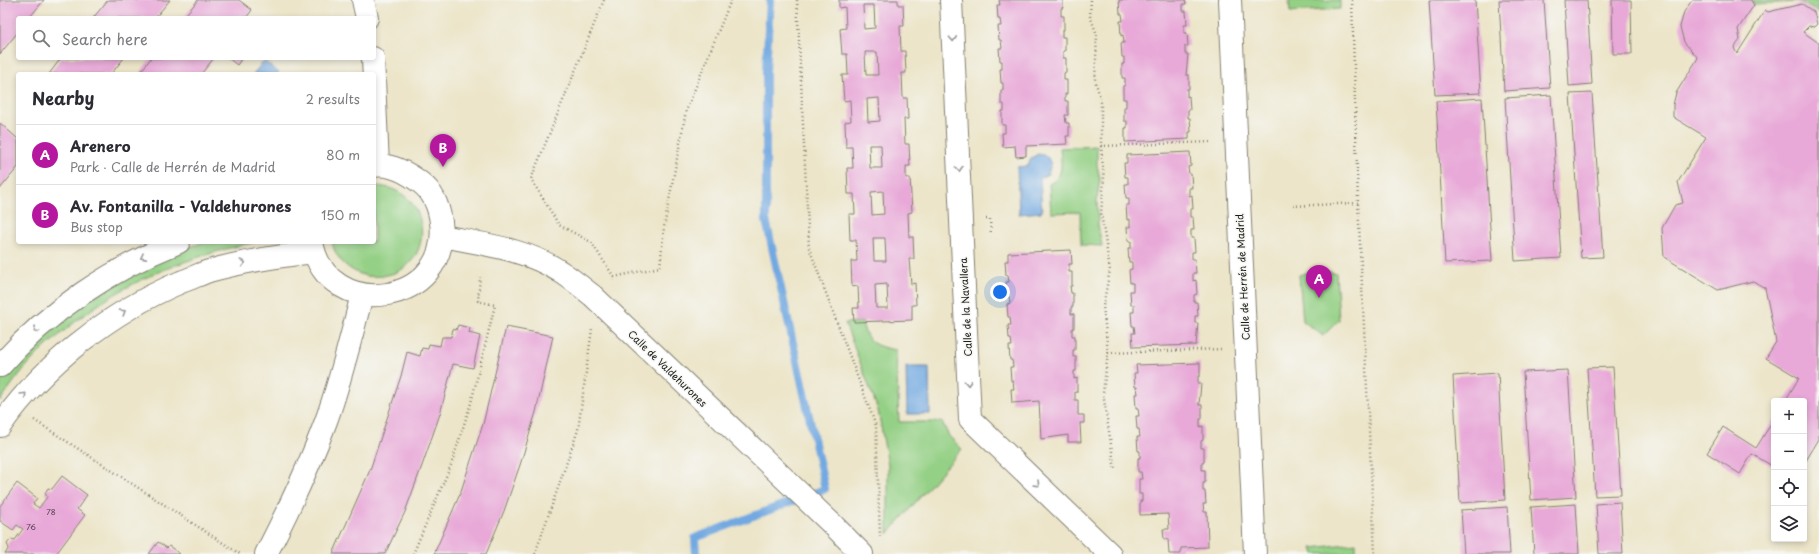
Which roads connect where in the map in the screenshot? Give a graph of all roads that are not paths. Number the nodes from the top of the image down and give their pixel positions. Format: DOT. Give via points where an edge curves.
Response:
graph roads {
  1 [pos="363,0"];
  2 [pos="951,0"];
  3 [pos="1230,0"];
  4 [pos="367,16"];
  5 [pos="373,60"];
  6 [pos="374,72"];
  7 [pos="376,97"];
  8 [pos="376,165"];
  9 [pos="443,236"];
  10 [pos="174,244"];
  11 [pos="313,247"];
  12 [pos="362,295"];
  13 [pos="0,366"];
  14 [pos="0,426"];
  15 [pos="266,554"];
  16 [pos="862,554"];
  17 [pos="1110,554"];
  18 [pos="1255,554"];
  1 -- 4 [label="street"];
  2 -- 17 [label="street, Calle de la Navallera, one-way" via="970,419"];
  3 -- 18 [label="street, Calle de Herrén de Madrid"];
  5 -- 6 [label="street"];
  7 -- 8 [label="street"];
  8 -- 9 [label="street" via="405,171 426,187 440,210"];
  9 -- 12 [label="street" via="434,263 416,284 390,296"];
  9 -- 16 [label="street, Calle de Valdehurones, bridge" via="531,257 560,271 593,296"];
  10 -- 13 [label="street, one-way" via="152,252 97,283 54,314"];
  11 -- 12 [label="street" via="324,271 341,286"];
  14 -- 11 [label="street, one-way" via="14,407 55,364 101,326 152,294 208,271"];
  12 -- 15 [label="street" via="350,344 326,420 296,495"];
}
